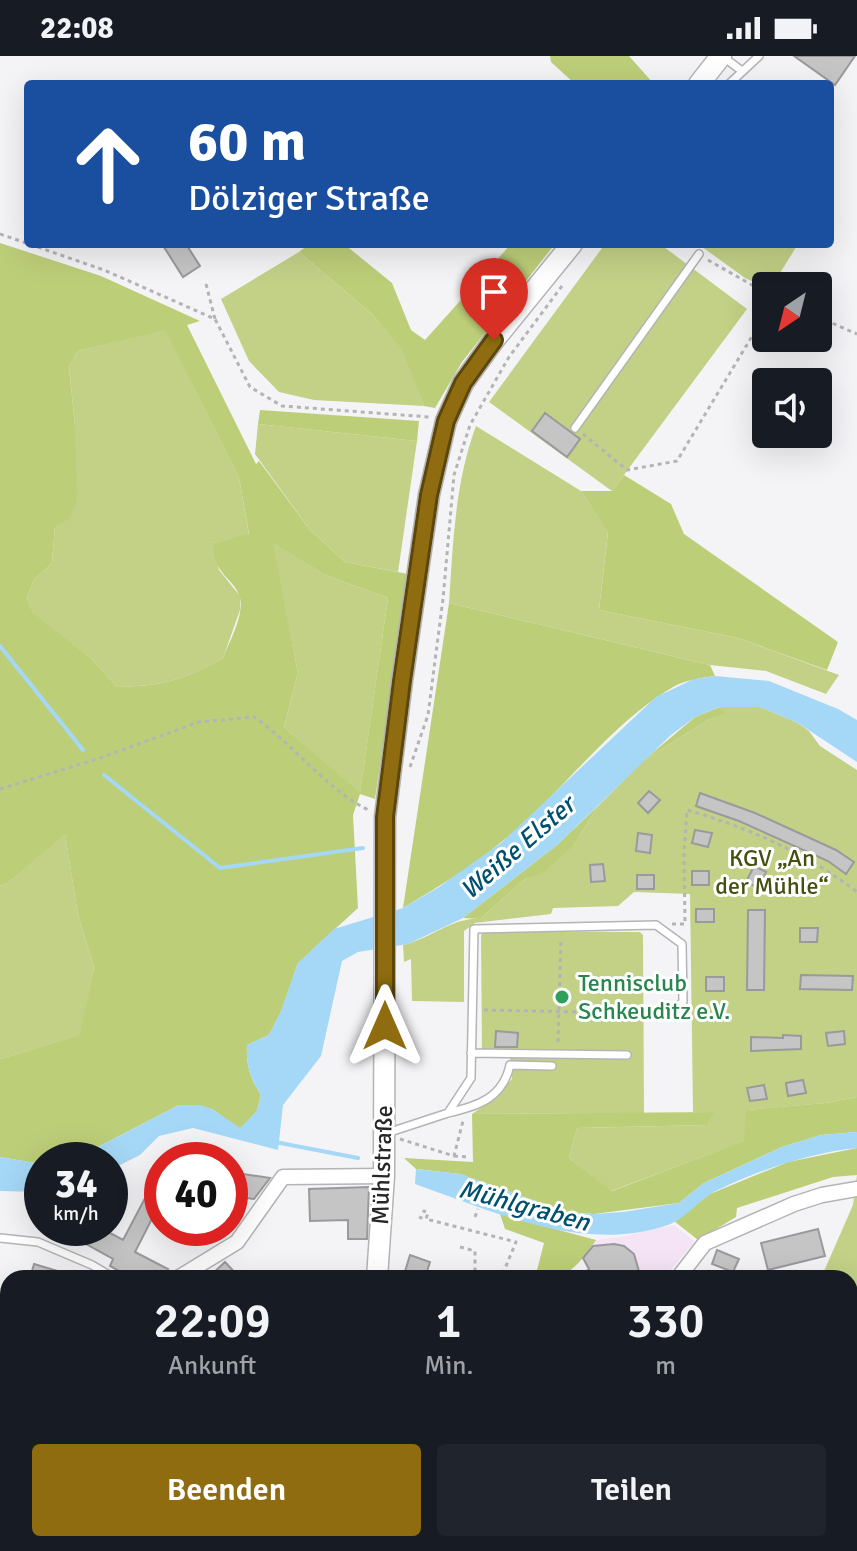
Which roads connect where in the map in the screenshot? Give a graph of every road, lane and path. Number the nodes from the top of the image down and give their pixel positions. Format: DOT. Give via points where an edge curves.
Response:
graph roads {
  1 [pos="721,56"];
  2 [pos="759,56"];
  3 [pos="742,71"];
  4 [pos="702,80"];
  5 [pos="733,80"];
  6 [pos="0,234"];
  7 [pos="24,242"];
  8 [pos="40,248"];
  9 [pos="569,248"];
  10 [pos="699,254"];
  11 [pos="565,282"];
  12 [pos="206,284"];
  13 [pos="752,285"];
  14 [pos="215,319"];
  15 [pos="832,323"];
  16 [pos="857,334"];
  17 [pos="752,336"];
  18 [pos="420,416"];
  19 [pos="575,428"];
  20 [pos="406,777"];
  21 [pos="0,789"];
  22 [pos="385,817"];
  23 [pos="857,892"];
  24 [pos="656,925"];
  25 [pos="562,936"];
  26 [pos="472,1010"];
  27 [pos="560,1011"];
  28 [pos="671,1011"];
  29 [pos="637,1013"];
  30 [pos="471,1053"];
  31 [pos="558,1054"];
  32 [pos="627,1055"];
  33 [pos="552,1066"];
  34 [pos="467,1108"];
  35 [pos="448,1113"];
  36 [pos="389,1135"];
  37 [pos="454,1156"];
  38 [pos="469,1157"];
  39 [pos="384,1176"];
  40 [pos="857,1189"];
  41 [pos="478,1209"];
  42 [pos="419,1217"];
  43 [pos="475,1217"];
  44 [pos="0,1238"];
  45 [pos="460,1247"];
  46 [pos="100,1270"];
  47 [pos="191,1270"];
  48 [pos="378,1270"];
  49 [pos="475,1270"];
  50 [pos="504,1270"];
  51 [pos="684,1270"];
  1 -- 3 [label="lane"];
  1 -- 4 [label="street"];
  2 -- 3 [label="lane"];
  3 -- 5 [label="lane"];
  6 -- 7 [label="path"];
  8 -- 14 [label="path"];
  9 -- 22 [label="street, Mühlstraße" via="463,383 446,421 429,495"];
  10 -- 13 [label="path"];
  10 -- 19 [label="lane"];
  11 -- 20 [label="path" via="509,357 466,437 454,475 428,715"];
  12 -- 14 [label="path"];
  14 -- 18 [label="path" via="250,387 282,406"];
  15 -- 16 [label="path"];
  17 -- 19 [label="path" via="677,461 627,470"];
  21 -- 22 [label="path" via="199,722 254,717 360,807"];
  22 -- 36 [label="street, Mühlstraße"];
  23 -- 24 [label="path" via="826,867 725,821 687,810 685,924"];
  24 -- 26 [label="lane" via="474,929"];
  24 -- 28 [label="lane" via="682,944 683,1002"];
  25 -- 27 [label="path"];
  26 -- 27 [label="path"];
  26 -- 30 [label="lane"];
  27 -- 29 [label="path"];
  27 -- 31 [label="path"];
  30 -- 31 [label="lane"];
  30 -- 35 [label="lane" via="471,1078"];
  31 -- 32 [label="lane"];
  33 -- 34 [label="lane" via="510,1065 507,1079 491,1098"];
  34 -- 35 [label="lane"];
  34 -- 37 [label="path"];
  35 -- 36 [label="lane"];
  36 -- 37 [label="path"];
  36 -- 39 [label="street, Mühlstraße"];
  37 -- 38 [label="path"];
  39 -- 47 [label="street" via="283,1177 237,1242"];
  39 -- 48 [label="street, Mühlstraße"];
  40 -- 51 [label="street" via="794,1204 705,1243"];
  41 -- 43 [label="path"];
  42 -- 50 [label="path" via="424,1211 426,1219 516,1242"];
  44 -- 46 [label="lane" via="38,1242"];
  45 -- 49 [label="path" via="475,1251"];
}
